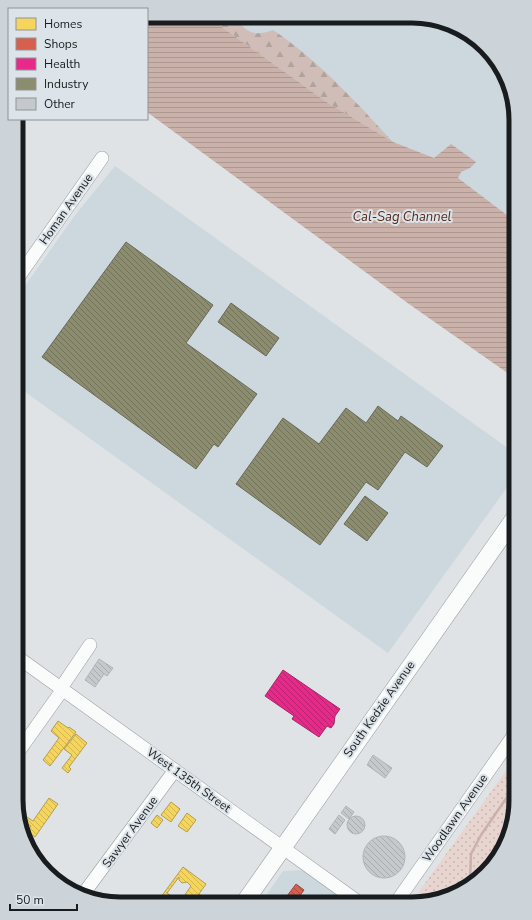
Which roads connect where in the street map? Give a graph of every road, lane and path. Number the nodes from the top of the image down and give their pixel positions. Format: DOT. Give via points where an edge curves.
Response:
graph roads {
  1 [pos="102,158"];
  2 [pos="23,270"];
  3 [pos="509,526"];
  4 [pos="90,645"];
  5 [pos="23,661"];
  6 [pos="62,689"];
  7 [pos="509,742"];
  8 [pos="23,745"];
  9 [pos="175,770"];
  10 [pos="284,848"];
  11 [pos="86,891"];
  12 [pos="249,897"];
  13 [pos="351,897"];
  14 [pos="400,897"];
  1 -- 2 [label="street, Homan Avenue"];
  3 -- 10 [label="main road, South Kedzie Avenue"];
  4 -- 6 [label="street"];
  5 -- 6 [label="street, West 135th Street"];
  6 -- 8 [label="street"];
  6 -- 9 [label="street, West 135th Street"];
  7 -- 14 [label="street, Woodlawn Avenue"];
  9 -- 10 [label="street, West 135th Street"];
  9 -- 11 [label="street, Sawyer Avenue"];
  10 -- 12 [label="main road, South Kedzie Avenue"];
  10 -- 13 [label="street, West 135th Street"];
}
